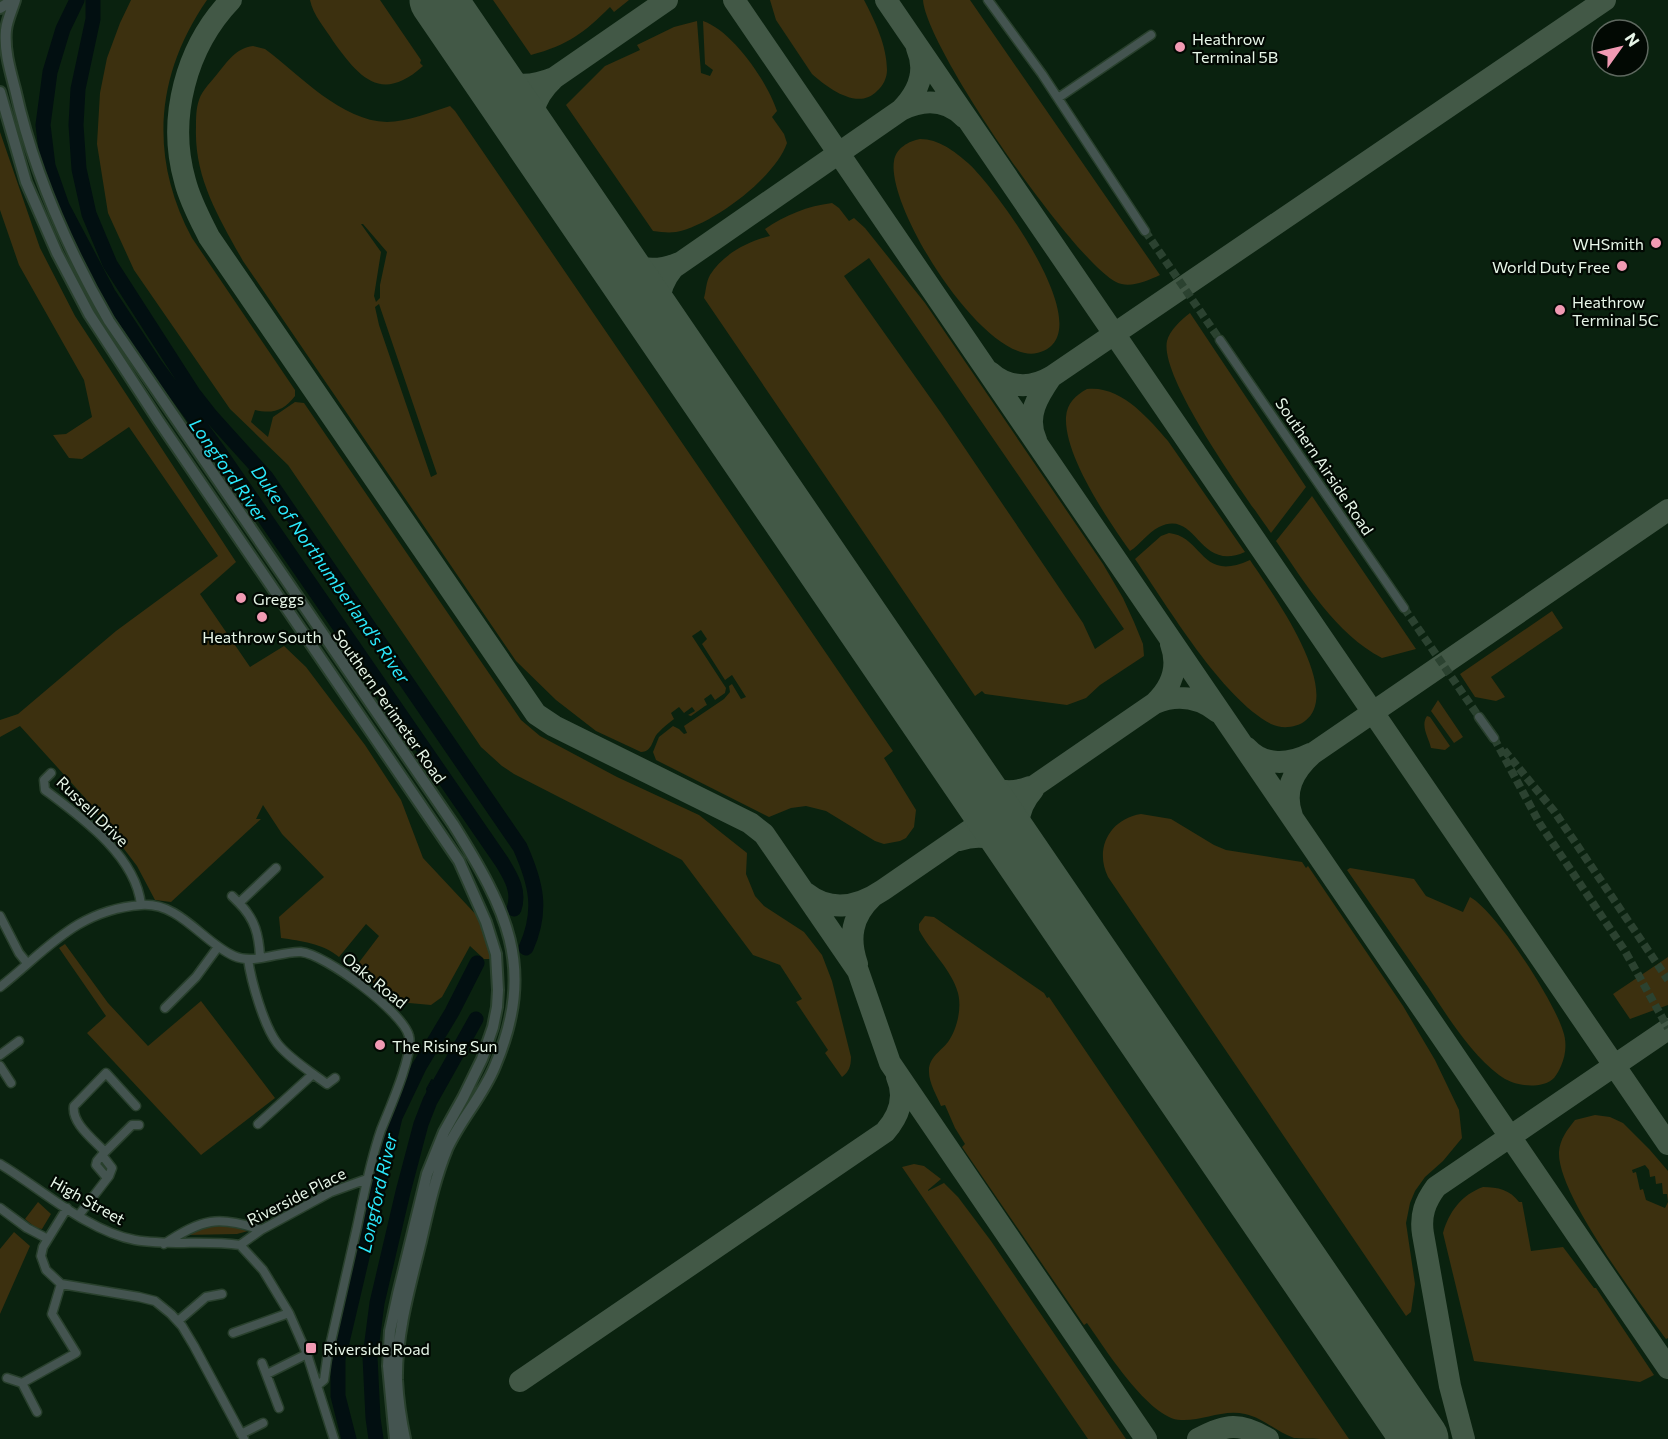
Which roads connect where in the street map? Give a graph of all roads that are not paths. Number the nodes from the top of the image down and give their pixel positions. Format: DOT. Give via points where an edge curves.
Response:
graph roads {
  1 [pos="14,0"];
  2 [pos="988,0"];
  3 [pos="0,8"];
  4 [pos="1151,35"];
  5 [pos="0,92"];
  6 [pos="1058,98"];
  7 [pos="1145,231"];
  8 [pos="1220,340"];
  9 [pos="1404,608"];
  10 [pos="1479,717"];
  11 [pos="1494,738"];
  12 [pos="51,773"];
  13 [pos="276,868"];
  14 [pos="141,904"];
  15 [pos="0,916"];
  16 [pos="218,947"];
  17 [pos="260,957"];
  18 [pos="248,959"];
  19 [pos="27,963"];
  20 [pos="0,987"];
  21 [pos="165,1008"];
  22 [pos="19,1041"];
  23 [pos="0,1054"];
  24 [pos="0,1066"];
  25 [pos="313,1074"];
  26 [pos="335,1078"];
  27 [pos="11,1083"];
  28 [pos="136,1106"];
  29 [pos="258,1124"];
  30 [pos="139,1125"];
  31 [pos="103,1153"];
  32 [pos="0,1164"];
  33 [pos="367,1179"];
  34 [pos="0,1208"];
  35 [pos="67,1208"];
  36 [pos="79,1215"];
  37 [pos="261,1230"];
  38 [pos="48,1239"];
  39 [pos="164,1244"];
  40 [pos="240,1245"];
  41 [pos="61,1284"];
  42 [pos="222,1294"];
  43 [pos="289,1313"];
  44 [pos="178,1321"];
  45 [pos="233,1333"];
  46 [pos="307,1354"];
  47 [pos="262,1363"];
  48 [pos="267,1374"];
  49 [pos="7,1378"];
  50 [pos="22,1383"];
  51 [pos="318,1385"];
  52 [pos="279,1408"];
  53 [pos="37,1412"];
  54 [pos="263,1423"];
  55 [pos="243,1436"];
  56 [pos="334,1439"];
  57 [pos="394,1439"];
  58 [pos="405,1439"];
  1 -- 3 [label="street"];
  1 -- 58 [label="street, Southern Perimeter Road" via="6,29 6,48 19,107 38,171 86,280 109,321 453,824 493,890 510,940 515,973 509,1027 494,1068 448,1148 438,1175 400,1335 397,1379"];
  2 -- 6 [label="street"];
  4 -- 6 [label="street"];
  5 -- 57 [label="street, Southern Perimeter Road" via="33,200 89,314 453,853 472,889 496,954 498,990 493,1027 482,1059 427,1174 390,1331 388,1366"];
  6 -- 7 [label="street"];
  8 -- 9 [label="street, Southern Airside Road"];
  10 -- 11 [label="street"];
  12 -- 14 [label="street, Russell Drive" via="44,780 45,790 89,824 114,850 134,877"];
  13 -- 17 [label="street" via="235,900 256,926"];
  14 -- 16 [label="street" via="176,913"];
  14 -- 19 [label="street" via="86,919"];
  15 -- 19 [label="street"];
  16 -- 18 [label="street"];
  16 -- 21 [label="street" via="196,977"];
  17 -- 18 [label="street, Oaks Road"];
  17 -- 33 [label="street, Oaks Road" via="298,952 330,962 402,1022 409,1035 410,1046"];
  18 -- 25 [label="street" via="269,1030 278,1044"];
  19 -- 20 [label="street"];
  22 -- 23 [label="street"];
  24 -- 27 [label="street"];
  25 -- 26 [label="street" via="327,1084"];
  25 -- 29 [label="street"];
  28 -- 31 [label="street" via="106,1073 74,1106 72,1113"];
  30 -- 31 [label="street" via="132,1125"];
  31 -- 36 [label="street" via="112,1168"];
  32 -- 35 [label="street, High Street"];
  33 -- 37 [label="street, Riverside Place" via="331,1192"];
  33 -- 51 [label="street" via="324,1380"];
  34 -- 38 [label="street"];
  35 -- 36 [label="street, High Street"];
  35 -- 38 [label="street"];
  36 -- 39 [label="street, High Street" via="107,1232"];
  37 -- 39 [label="street" via="232,1221 207,1221"];
  37 -- 40 [label="street, Riverside Place"];
  38 -- 41 [label="street" via="41,1251 42,1262"];
  39 -- 40 [label="street, High Street"];
  40 -- 43 [label="street" via="263,1270"];
  41 -- 44 [label="street" via="155,1301"];
  41 -- 50 [label="street" via="52,1314 76,1353"];
  42 -- 44 [label="street" via="206,1297"];
  43 -- 45 [label="street"];
  43 -- 46 [label="street"];
  44 -- 55 [label="street"];
  46 -- 48 [label="street"];
  46 -- 51 [label="street"];
  47 -- 48 [label="street"];
  48 -- 52 [label="street"];
  49 -- 50 [label="street"];
  50 -- 53 [label="street"];
  51 -- 56 [label="street"];
  54 -- 55 [label="street"];
}
